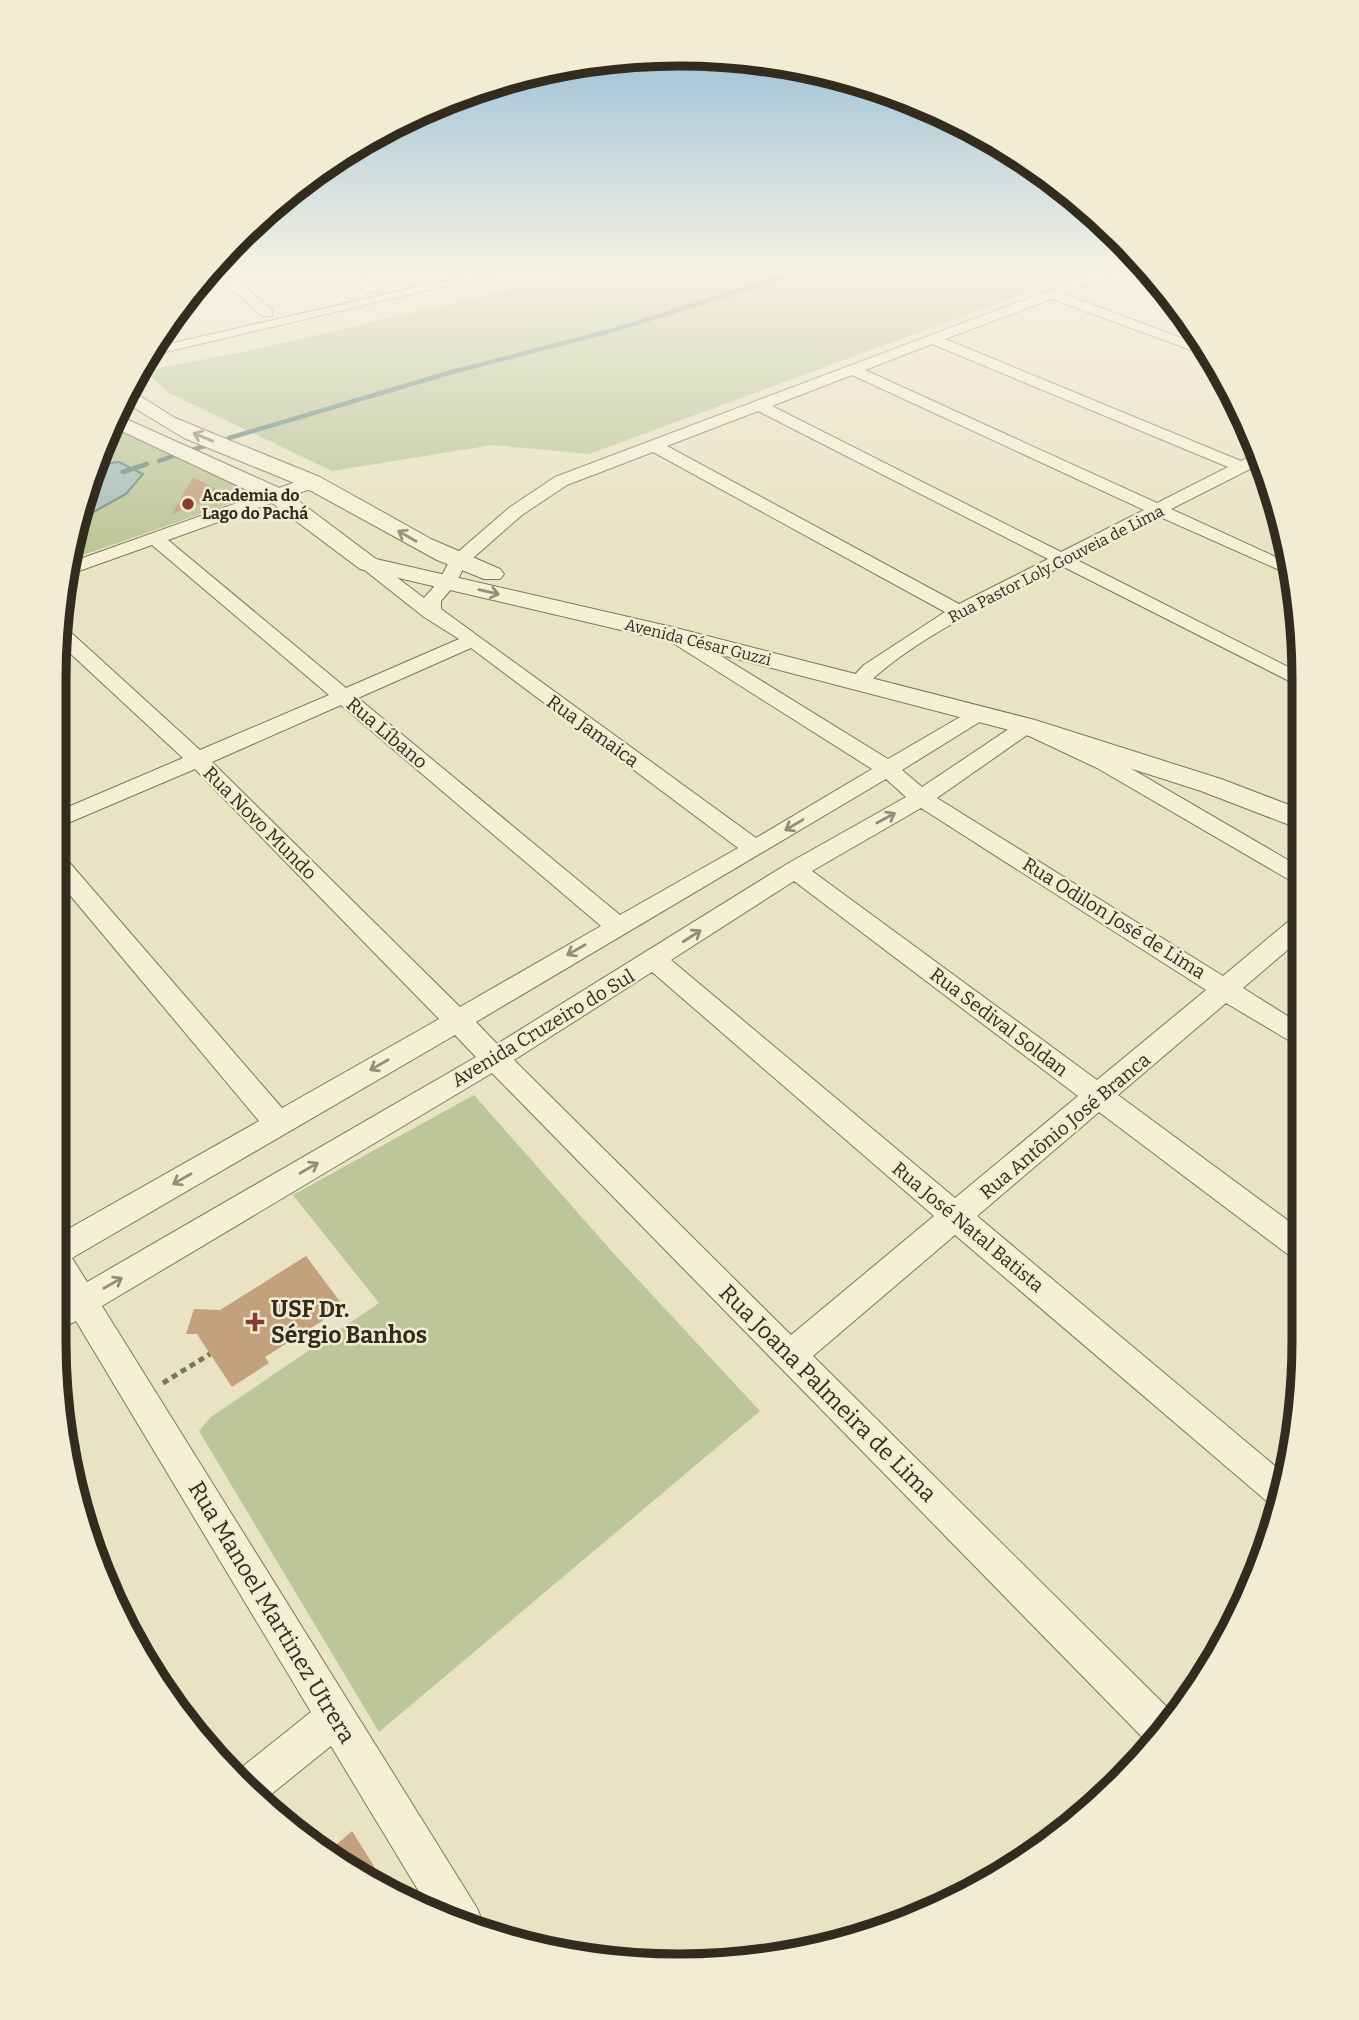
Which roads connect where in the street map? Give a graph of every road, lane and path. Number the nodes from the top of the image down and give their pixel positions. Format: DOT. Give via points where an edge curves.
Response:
graph roads {
  1 [pos="869,363"];
  2 [pos="991,363"];
  3 [pos="852,370"];
  4 [pos="134,400"];
  5 [pos="760,406"];
  6 [pos="123,424"];
  7 [pos="655,446"];
  8 [pos="1252,461"];
  9 [pos="1242,467"];
  10 [pos="313,482"];
  11 [pos="276,495"];
  12 [pos="1161,510"];
  13 [pos="156,539"];
  14 [pos="435,552"];
  15 [pos="1065,558"];
  16 [pos="1281,562"];
  17 [pos="368,564"];
  18 [pos="77,566"];
  19 [pos="404,573"];
  20 [pos="452,573"];
  21 [pos="959,612"];
  22 [pos="431,613"];
  23 [pos="671,634"];
  24 [pos="68,640"];
  25 [pos="473,640"];
  26 [pos="864,676"];
  27 [pos="1293,677"];
  28 [pos="342,695"];
  29 [pos="979,714"];
  30 [pos="1026,726"];
  31 [pos="197,759"];
  32 [pos="888,769"];
  33 [pos="1293,796"];
  34 [pos="921,798"];
  35 [pos="66,817"];
  36 [pos="1293,817"];
  37 [pos="755,849"];
  38 [pos="795,870"];
  39 [pos="66,874"];
  40 [pos="1293,874"];
  41 [pos="617,926"];
  42 [pos="1293,932"];
  43 [pos="655,960"];
  44 [pos="1228,989"];
  45 [pos="457,1019"];
  46 [pos="1293,1032"];
  47 [pos="496,1058"];
  48 [pos="1099,1097"];
  49 [pos="278,1123"];
  50 [pos="956,1217"];
  51 [pos="1293,1241"];
  52 [pos="66,1248"];
  53 [pos="68,1310"];
  54 [pos="210,1354"];
  55 [pos="791,1355"];
  56 [pos="141,1397"];
  57 [pos="1274,1489"];
  58 [pos="336,1717"];
  59 [pos="1157,1724"];
  60 [pos="255,1782"];
  61 [pos="454,1911"];
  1 -- 3 [label="street"];
  2 -- 9 [label="street"];
  3 -- 5 [label="street"];
  3 -- 12 [label="street"];
  10 -- 4 [label="street, Avenida César Guzzi, one-way" via="164,420"];
  5 -- 7 [label="street"];
  5 -- 15 [label="street"];
  6 -- 11 [label="street, Avenida César Guzzi"];
  7 -- 20 [label="street" via="550,488 516,512"];
  7 -- 21 [label="street"];
  8 -- 9 [label="street, Rua Pastor Loly Gouveia de Lima"];
  9 -- 12 [label="street, Rua Pastor Loly Gouveia de Lima"];
  10 -- 11 [label="street"];
  14 -- 10 [label="street, Avenida César Guzzi, one-way"];
  11 -- 13 [label="street"];
  11 -- 17 [label="street, Avenida César Guzzi"];
  12 -- 15 [label="street, Rua Pastor Loly Gouveia de Lima"];
  12 -- 16 [label="street"];
  13 -- 18 [label="street"];
  13 -- 28 [label="street, Rua Líbano"];
  14 -- 19 [label="street" via="429,570"];
  14 -- 20 [label="street, Avenida César Guzzi"];
  15 -- 21 [label="street, Rua Pastor Loly Gouveia de Lima"];
  15 -- 27 [label="street"];
  17 -- 19 [label="street, Avenida César Guzzi"];
  17 -- 22 [label="street, Rua Jamaica"];
  19 -- 20 [label="street, Avenida César Guzzi"];
  20 -- 22 [label="street" via="432,600"];
  20 -- 23 [label="street, Avenida César Guzzi, one-way"];
  20 -- 26 [label="street, Avenida César Guzzi" via="511,580"];
  21 -- 26 [label="street, Rua Pastor Loly Gouveia de Lima"];
  22 -- 25 [label="street, Rua Jamaica"];
  23 -- 26 [label="street, Avenida César Guzzi"];
  23 -- 32 [label="street, Rua Odilon José de Lima"];
  24 -- 31 [label="street, Rua Novo Mundo"];
  25 -- 28 [label="street"];
  25 -- 37 [label="street, Rua Jamaica"];
  26 -- 29 [label="street, Avenida César Guzzi"];
  26 -- 33 [label="street" via="1054,713"];
  28 -- 31 [label="street"];
  28 -- 41 [label="street, Rua Líbano"];
  29 -- 30 [label="street, Avenida César Guzzi"];
  29 -- 32 [label="street"];
  30 -- 34 [label="street, Avenida Cruzeiro do Sul"];
  30 -- 36 [label="street, Avenida César Guzzi" via="1211,785"];
  30 -- 40 [label="street" via="1105,764"];
  31 -- 35 [label="street"];
  31 -- 45 [label="street, Rua Novo Mundo"];
  32 -- 34 [label="street, Rua Odilon José de Lima"];
  32 -- 37 [label="street, one-way"];
  38 -- 34 [label="street, Avenida Cruzeiro do Sul, one-way"];
  34 -- 44 [label="street, Rua Odilon José de Lima"];
  37 -- 41 [label="street"];
  43 -- 38 [label="street, Avenida Cruzeiro do Sul, one-way"];
  38 -- 48 [label="street, Rua Sedival Soldan"];
  39 -- 49 [label="street"];
  41 -- 45 [label="street, one-way"];
  42 -- 44 [label="street, Rua Antônio José Branca"];
  43 -- 47 [label="street, Avenida Cruzeiro do Sul"];
  43 -- 50 [label="street, Rua José Natal Batista"];
  44 -- 46 [label="street, Rua Odilon José de Lima"];
  44 -- 48 [label="street, Rua Antônio José Branca"];
  45 -- 47 [label="street, Rua Novo Mundo"];
  45 -- 49 [label="street, one-way"];
  53 -- 47 [label="street, Avenida Cruzeiro do Sul, one-way"];
  47 -- 55 [label="street, Rua Joana Palmeira de Lima"];
  48 -- 50 [label="street, Rua Antônio José Branca"];
  48 -- 51 [label="street, Rua Sedival Soldan"];
  49 -- 52 [label="street, one-way"];
  50 -- 55 [label="street, Rua Antônio José Branca"];
  50 -- 57 [label="street, Rua José Natal Batista"];
  53 -- 56 [label="street, Rua Manoel Martinez Utrera"];
  54 -- 56 [label="path"];
  55 -- 59 [label="street, Rua Joana Palmeira de Lima"];
  56 -- 58 [label="street, Rua Manoel Martinez Utrera"];
  58 -- 60 [label="street"];
  58 -- 61 [label="street, Rua Manoel Martinez Utrera"];
}
